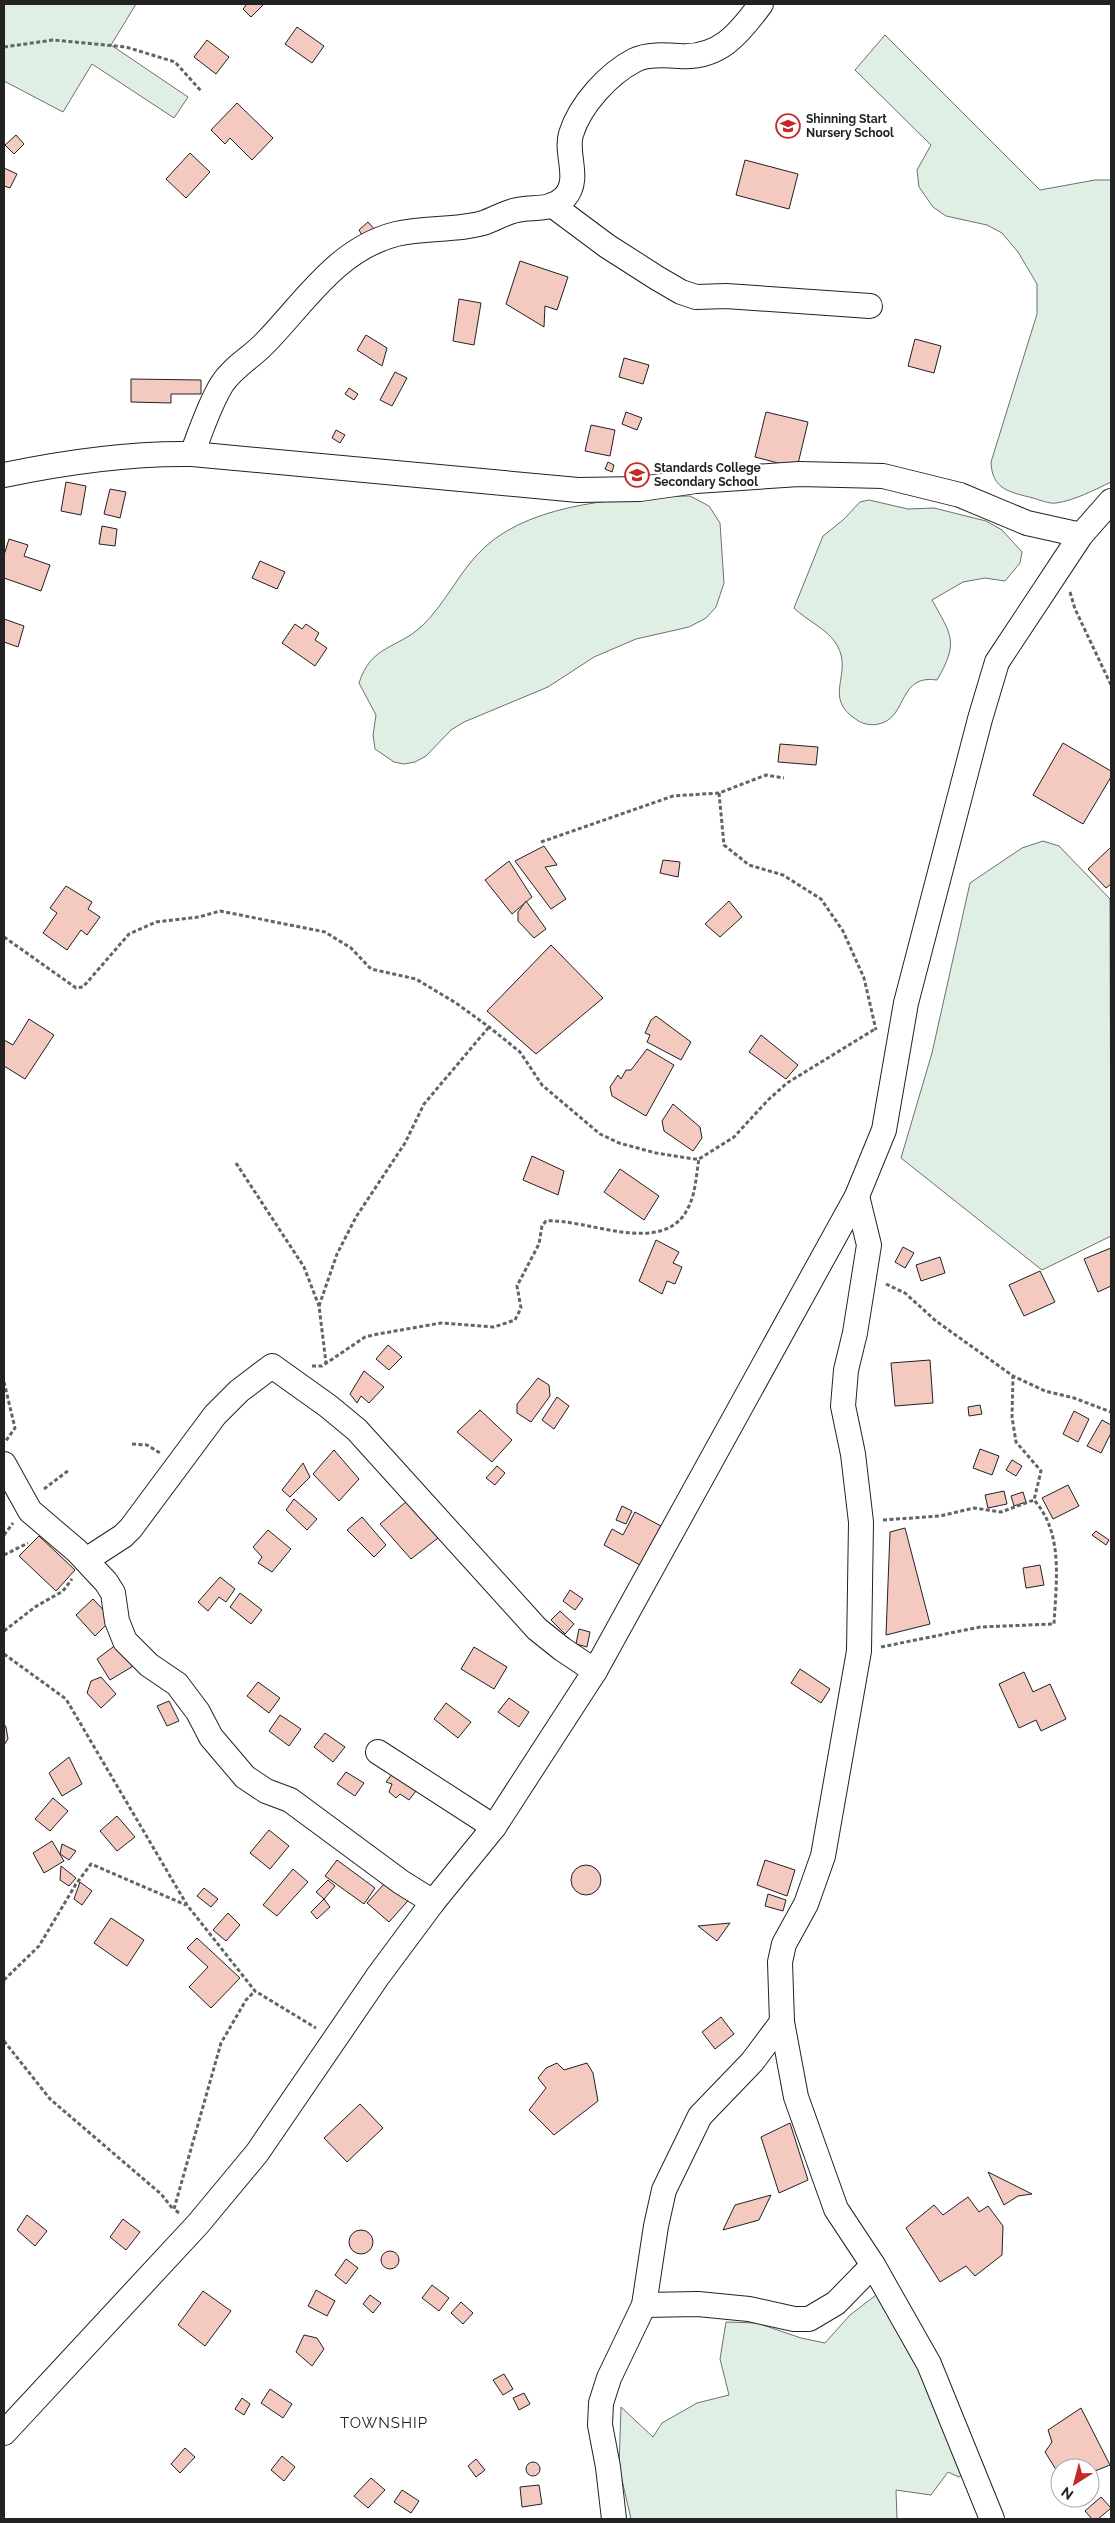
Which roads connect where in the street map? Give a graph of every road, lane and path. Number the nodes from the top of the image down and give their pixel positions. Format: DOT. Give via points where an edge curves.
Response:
graph roads {
  1 [pos="761,4"];
  2 [pos="4,47"];
  3 [pos="202,92"];
  4 [pos="552,205"];
  5 [pos="870,306"];
  6 [pos="192,454"];
  7 [pos="4,475"];
  8 [pos="1111,501"];
  9 [pos="1080,535"];
  10 [pos="1061,563"];
  11 [pos="1111,685"];
  12 [pos="784,778"];
  13 [pos="718,793"];
  14 [pos="541,842"];
  15 [pos="4,937"];
  16 [pos="489,1027"];
  17 [pos="876,1029"];
  18 [pos="876,1037"];
  19 [pos="700,1159"];
  20 [pos="236,1163"];
  21 [pos="857,1196"];
  22 [pos="865,1274"];
  23 [pos="320,1306"];
  24 [pos="326,1363"];
  25 [pos="272,1366"];
  26 [pos="1013,1376"];
  27 [pos="4,1382"];
  28 [pos="1111,1412"];
  29 [pos="132,1444"];
  30 [pos="4,1445"];
  31 [pos="4,1464"];
  32 [pos="175,1467"];
  33 [pos="1034,1500"];
  34 [pos="861,1522"];
  35 [pos="28,1543"];
  36 [pos="4,1555"];
  37 [pos="86,1560"];
  38 [pos="4,1631"];
  39 [pos="859,1651"];
  40 [pos="4,1654"];
  41 [pos="595,1671"];
  42 [pos="378,1752"];
  43 [pos="494,1827"];
  44 [pos="433,1902"];
  45 [pos="187,1905"];
  46 [pos="4,1980"];
  47 [pos="255,1991"];
  48 [pos="782,2022"];
  49 [pos="332,2039"];
  50 [pos="4,2041"];
  51 [pos="174,2209"];
  52 [pos="198,2224"];
  53 [pos="873,2265"];
  54 [pos="644,2305"];
  55 [pos="4,2433"];
  56 [pos="614,2519"];
  57 [pos="992,2519"];
  1 -- 4 [label="street" via="747,23 717,51 693,57 660,55 636,59 610,78 587,104 571,135 573,178 566,196"];
  2 -- 3 [label="path" via="53,40 126,46 175,62"];
  4 -- 5 [label="street" via="657,278 696,297 726,296"];
  4 -- 6 [label="street" via="539,210 513,211 482,223 425,228 392,235 339,264 223,383"];
  6 -- 7 [label="street" via="131,455 59,463"];
  6 -- 9 [label="street" via="578,490 640,489 696,481 799,474 883,476 960,496 1028,523"];
  8 -- 9 [label="street"];
  9 -- 10 [label="street"];
  10 -- 11 [label="path" via="1075,609"];
  10 -- 21 [label="street" via="997,662 906,1003 884,1130"];
  12 -- 13 [label="path" via="766,775"];
  13 -- 14 [label="path" via="673,796"];
  13 -- 17 [label="path" via="724,845 750,865 783,876 821,899 843,931 864,978"];
  15 -- 16 [label="path" via="76,988 83,987 118,946 139,928 220,911 250,916 325,932 351,948 371,969 416,979"];
  16 -- 19 [label="path" via="520,1052 542,1085 600,1134 619,1143 673,1157"];
  16 -- 23 [label="path" via="424,1104 405,1144 356,1217 337,1254"];
  17 -- 18 [label="path"];
  17 -- 19 [label="path" via="787,1083 734,1138"];
  19 -- 24 [label="path" via="688,1209 676,1224 663,1231 617,1233 566,1221 546,1221 539,1244 517,1286 521,1308 514,1320 494,1327 441,1323 386,1332 365,1337"];
  20 -- 23 [label="path" via="295,1250"];
  21 -- 22 [label="street" via="869,1245"];
  21 -- 41 [label="street"];
  22 -- 26 [label="path" via="905,1293 936,1321"];
  22 -- 34 [label="street" via="846,1370 843,1406 853,1454"];
  23 -- 24 [label="path"];
  24 -- 25 [label="path" via="322,1366"];
  25 -- 32 [label="street" via="226,1402"];
  25 -- 41 [label="street" via="357,1430 537,1629"];
  26 -- 28 [label="path" via="1045,1391"];
  26 -- 33 [label="path" via="1012,1417 1016,1442 1041,1471"];
  27 -- 30 [label="path" via="15,1428"];
  29 -- 32 [label="path" via="147,1445"];
  31 -- 37 [label="street" via="30,1511"];
  32 -- 37 [label="street" via="131,1528"];
  33 -- 34 [label="path" via="1001,1512 974,1508 940,1516"];
  33 -- 39 [label="path" via="1045,1512 1058,1560 1054,1624 980,1627"];
  34 -- 39 [label="street"];
  35 -- 36 [label="path"];
  37 -- 38 [label="path" via="63,1591 29,1611"];
  37 -- 44 [label="street" via="113,1593 117,1621 125,1640 149,1665 177,1684 198,1712 211,1737 245,1777 266,1791 290,1800"];
  39 -- 48 [label="street" via="822,1856 806,1904 784,1944 780,1962"];
  40 -- 45 [label="path" via="66,1699"];
  41 -- 43 [label="street"];
  42 -- 43 [label="street"];
  43 -- 44 [label="street"];
  44 -- 49 [label="street"];
  45 -- 46 [label="path" via="91,1864 39,1946"];
  45 -- 47 [label="path"];
  47 -- 49 [label="path"];
  47 -- 51 [label="path" via="246,2000 221,2043"];
  48 -- 53 [label="street" via="796,2096 836,2209"];
  48 -- 54 [label="street" via="752,2062 710,2105 685,2144 664,2190"];
  49 -- 52 [label="street" via="257,2152"];
  50 -- 51 [label="path" via="50,2099 161,2194"];
  51 -- 52 [label="path"];
  52 -- 55 [label="street"];
  53 -- 54 [label="street" via="836,2303 809,2319 698,2304"];
  53 -- 57 [label="street" via="929,2364"];
  54 -- 56 [label="street" via="609,2378 601,2403 600,2425"];
}
